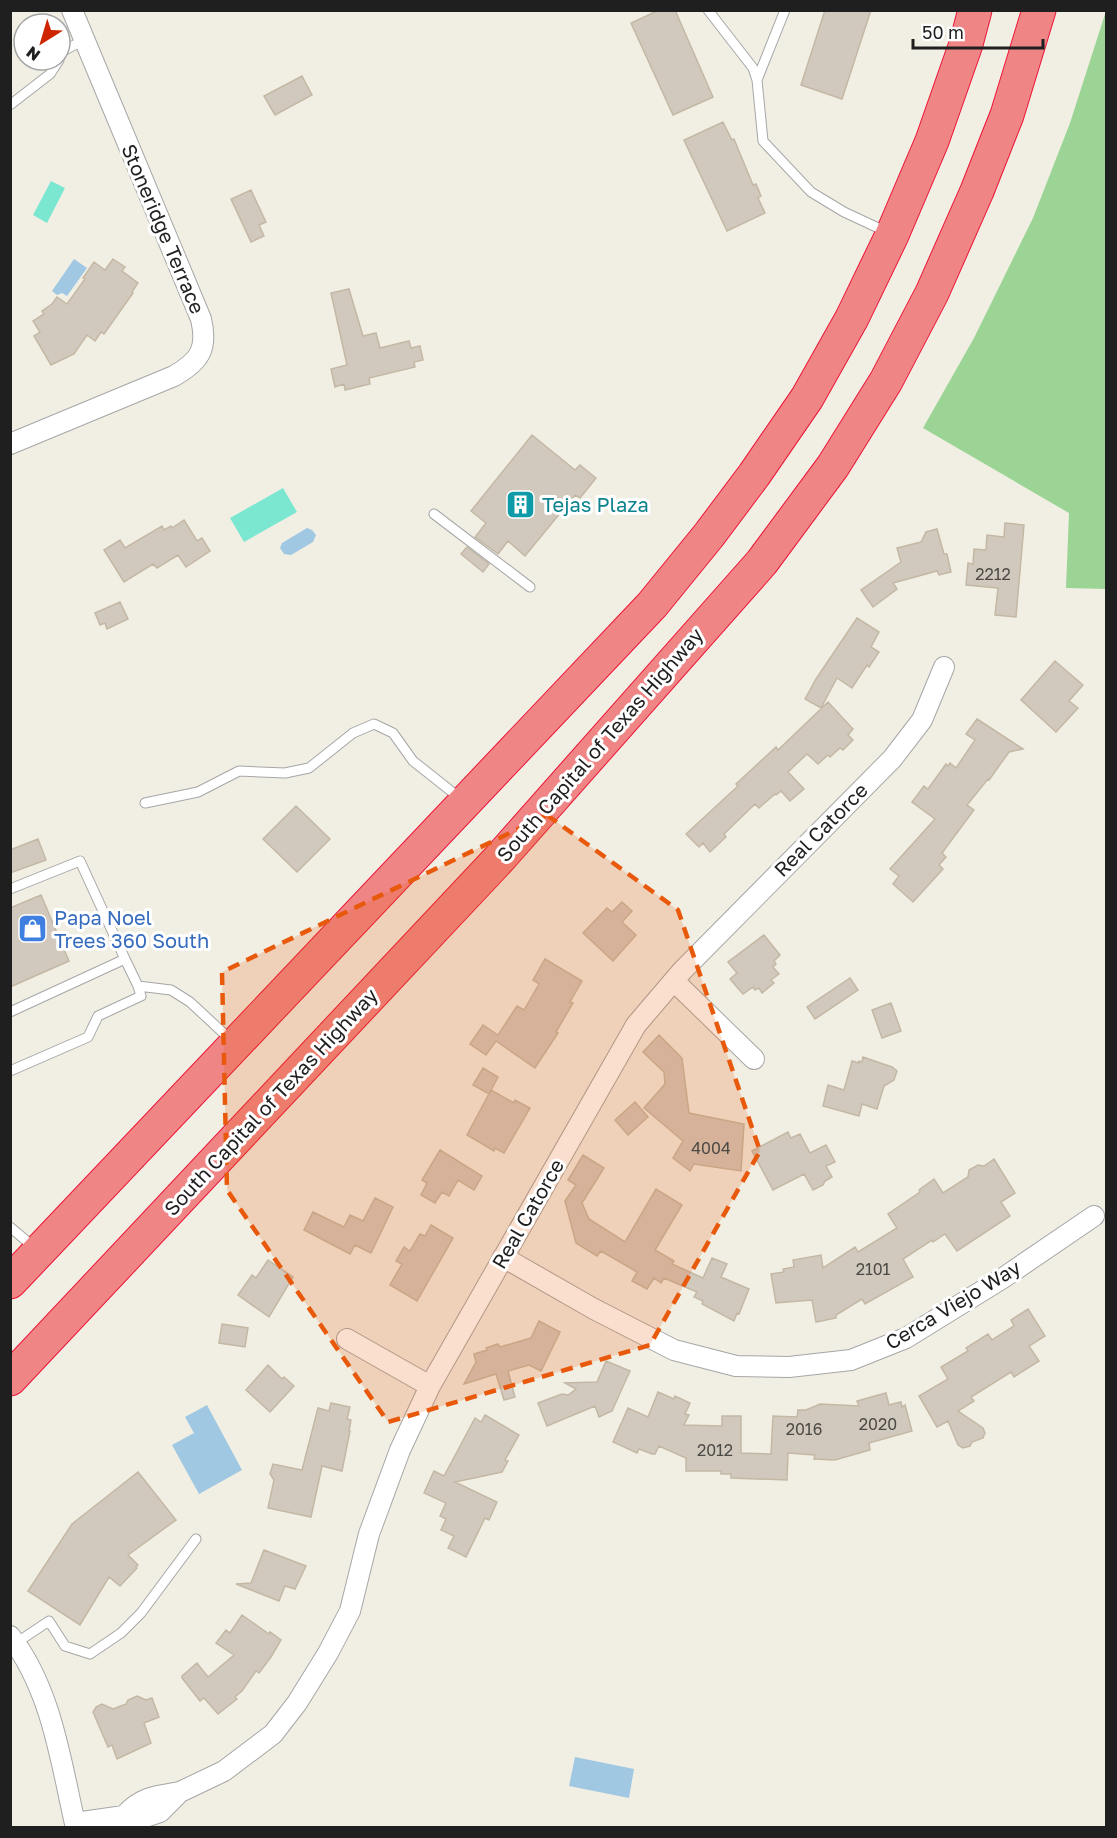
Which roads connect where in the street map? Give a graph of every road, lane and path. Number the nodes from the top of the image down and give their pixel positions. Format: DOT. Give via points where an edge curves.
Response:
graph roads {
  1 [pos="72,10"];
  2 [pos="708,10"];
  3 [pos="785,10"];
  4 [pos="975,10"];
  5 [pos="1039,10"];
  6 [pos="84,40"];
  7 [pos="72,46"];
  8 [pos="51,72"];
  9 [pos="757,80"];
  10 [pos="10,105"];
  11 [pos="892,235"];
  12 [pos="10,444"];
  13 [pos="434,514"];
  14 [pos="530,587"];
  15 [pos="944,667"];
  16 [pos="145,803"];
  17 [pos="465,803"];
  18 [pos="10,889"];
  19 [pos="125,959"];
  20 [pos="674,981"];
  21 [pos="138,986"];
  22 [pos="10,1012"];
  23 [pos="236,1045"];
  24 [pos="754,1059"];
  25 [pos="10,1071"];
  26 [pos="1094,1216"];
  27 [pos="10,1227"];
  28 [pos="39,1252"];
  29 [pos="503,1257"];
  30 [pos="10,1282"];
  31 [pos="347,1339"];
  32 [pos="10,1379"];
  33 [pos="430,1386"];
  34 [pos="196,1539"];
  35 [pos="13,1640"];
  36 [pos="75,1825"];
  1 -- 6 [label="street, Stoneridge Terrace"];
  2 -- 9 [label="lane" via="753,68"];
  3 -- 9 [label="lane"];
  4 -- 11 [label="highway" via="932,141"];
  5 -- 32 [label="highway, South Capital of Texas Highway" via="1007,115 932,293 886,381 795,519 762,562 499,859"];
  6 -- 7 [label="lane"];
  6 -- 12 [label="street, Stoneridge Terrace" via="201,319 204,343 191,366 174,376"];
  8 -- 10 [label="lane"];
  9 -- 11 [label="lane" via="763,141 811,192"];
  11 -- 17 [label="highway" via="807,398 710,535 652,605"];
  13 -- 14 [label="lane"];
  15 -- 20 [label="street, Real Catorce" via="922,720 892,759"];
  16 -- 17 [label="lane" via="198,792 239,771 285,773 309,768 353,733 374,724 393,733 413,761"];
  17 -- 23 [label="highway"];
  18 -- 19 [label="lane" via="80,861"];
  19 -- 21 [label="lane"];
  19 -- 22 [label="lane"];
  20 -- 24 [label="street"];
  20 -- 29 [label="street, Real Catorce" via="636,1025"];
  21 -- 23 [label="lane" via="171,990 190,1002"];
  21 -- 25 [label="lane" via="141,996 98,1016 88,1037"];
  23 -- 28 [label="highway"];
  26 -- 29 [label="street, Cerca Viejo Way" via="906,1338 851,1360 789,1367 736,1366 674,1350"];
  27 -- 28 [label="lane"];
  28 -- 30 [label="highway"];
  29 -- 33 [label="street, Real Catorce"];
  31 -- 33 [label="street"];
  33 -- 36 [label="street, Real Catorce" via="400,1450 369,1534 350,1611 297,1703 273,1734 224,1771 180,1792 136,1803 124,1816"];
  34 -- 35 [label="lane" via="141,1613 121,1633 90,1654 65,1646 49,1621"];
  35 -- 36 [label="street" via="25,1655 55,1730"];
}
